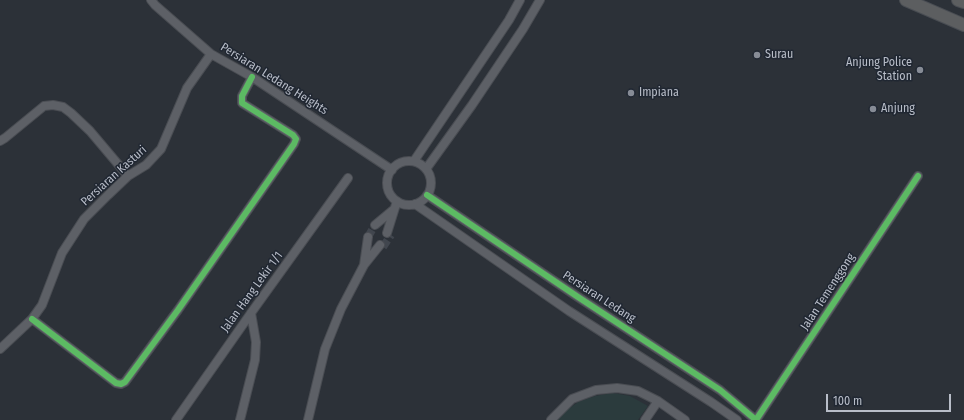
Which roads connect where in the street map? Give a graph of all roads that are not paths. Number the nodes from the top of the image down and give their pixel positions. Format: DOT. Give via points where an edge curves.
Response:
graph roads {
  1 [pos="151,0"];
  2 [pos="520,0"];
  3 [pos="540,0"];
  4 [pos="906,0"];
  5 [pos="958,0"];
  6 [pos="964,2"];
  7 [pos="964,25"];
  8 [pos="211,54"];
  9 [pos="252,77"];
  10 [pos="0,141"];
  11 [pos="414,161"];
  12 [pos="426,169"];
  13 [pos="392,170"];
  14 [pos="128,176"];
  15 [pos="918,176"];
  16 [pos="348,178"];
  17 [pos="427,195"];
  18 [pos="397,201"];
  19 [pos="415,204"];
  20 [pos="393,210"];
  21 [pos="377,226"];
  22 [pos="389,234"];
  23 [pos="370,238"];
  24 [pos="382,246"];
  25 [pos="364,265"];
  26 [pos="251,313"];
  27 [pos="32,319"];
  28 [pos="0,349"];
  29 [pos="658,401"];
  30 [pos="176,420"];
  31 [pos="240,420"];
  32 [pos="308,420"];
  33 [pos="551,420"];
  34 [pos="645,420"];
  35 [pos="685,420"];
  36 [pos="737,420"];
  37 [pos="756,420"];
  1 -- 8 [label="street, Persiaran Ledang Heights"];
  2 -- 11 [label="street"];
  3 -- 12 [label="street" via="472,105"];
  4 -- 7 [label="highway"];
  5 -- 6 [label="highway"];
  8 -- 9 [label="street, Persiaran Ledang Heights"];
  8 -- 14 [label="street, Persiaran Kasturi" via="187,88 161,149 146,165"];
  9 -- 13 [label="street, Persiaran Ledang Heights"];
  9 -- 27 [label="street" via="242,96 242,103 293,135 296,139 294,144 125,382 116,383"];
  10 -- 14 [label="street" via="44,106 63,107 90,131"];
  11 -- 12 [label="street"];
  11 -- 13 [label="street" via="402,162"];
  12 -- 17 [label="street" via="431,182 431,189"];
  13 -- 18 [label="street" via="387,180"];
  14 -- 27 [label="street, Persiaran Kasturi" via="84,219 62,253 42,305"];
  15 -- 37 [label="street, Jalan Temenggong"];
  16 -- 26 [label="street, Jalan Hang Lekir 1/1"];
  17 -- 19 [label="street"];
  17 -- 37 [label="street, Persiaran Ledang" via="720,390"];
  18 -- 19 [label="street" via="402,204"];
  18 -- 20 [label="street"];
  19 -- 36 [label="street" via="569,311"];
  20 -- 21 [label="street"];
  20 -- 22 [label="street"];
  23 -- 25 [label="street"];
  24 -- 25 [label="street"];
  25 -- 32 [label="street" via="324,349"];
  26 -- 30 [label="street, Jalan Hang Lekir 1/1"];
  26 -- 31 [label="street" via="256,342 255,360"];
  27 -- 28 [label="street, Persiaran Kasturi"];
  29 -- 33 [label="street" via="638,391 617,388 596,390 572,399"];
  29 -- 34 [label="street"];
  29 -- 35 [label="street"];
}
